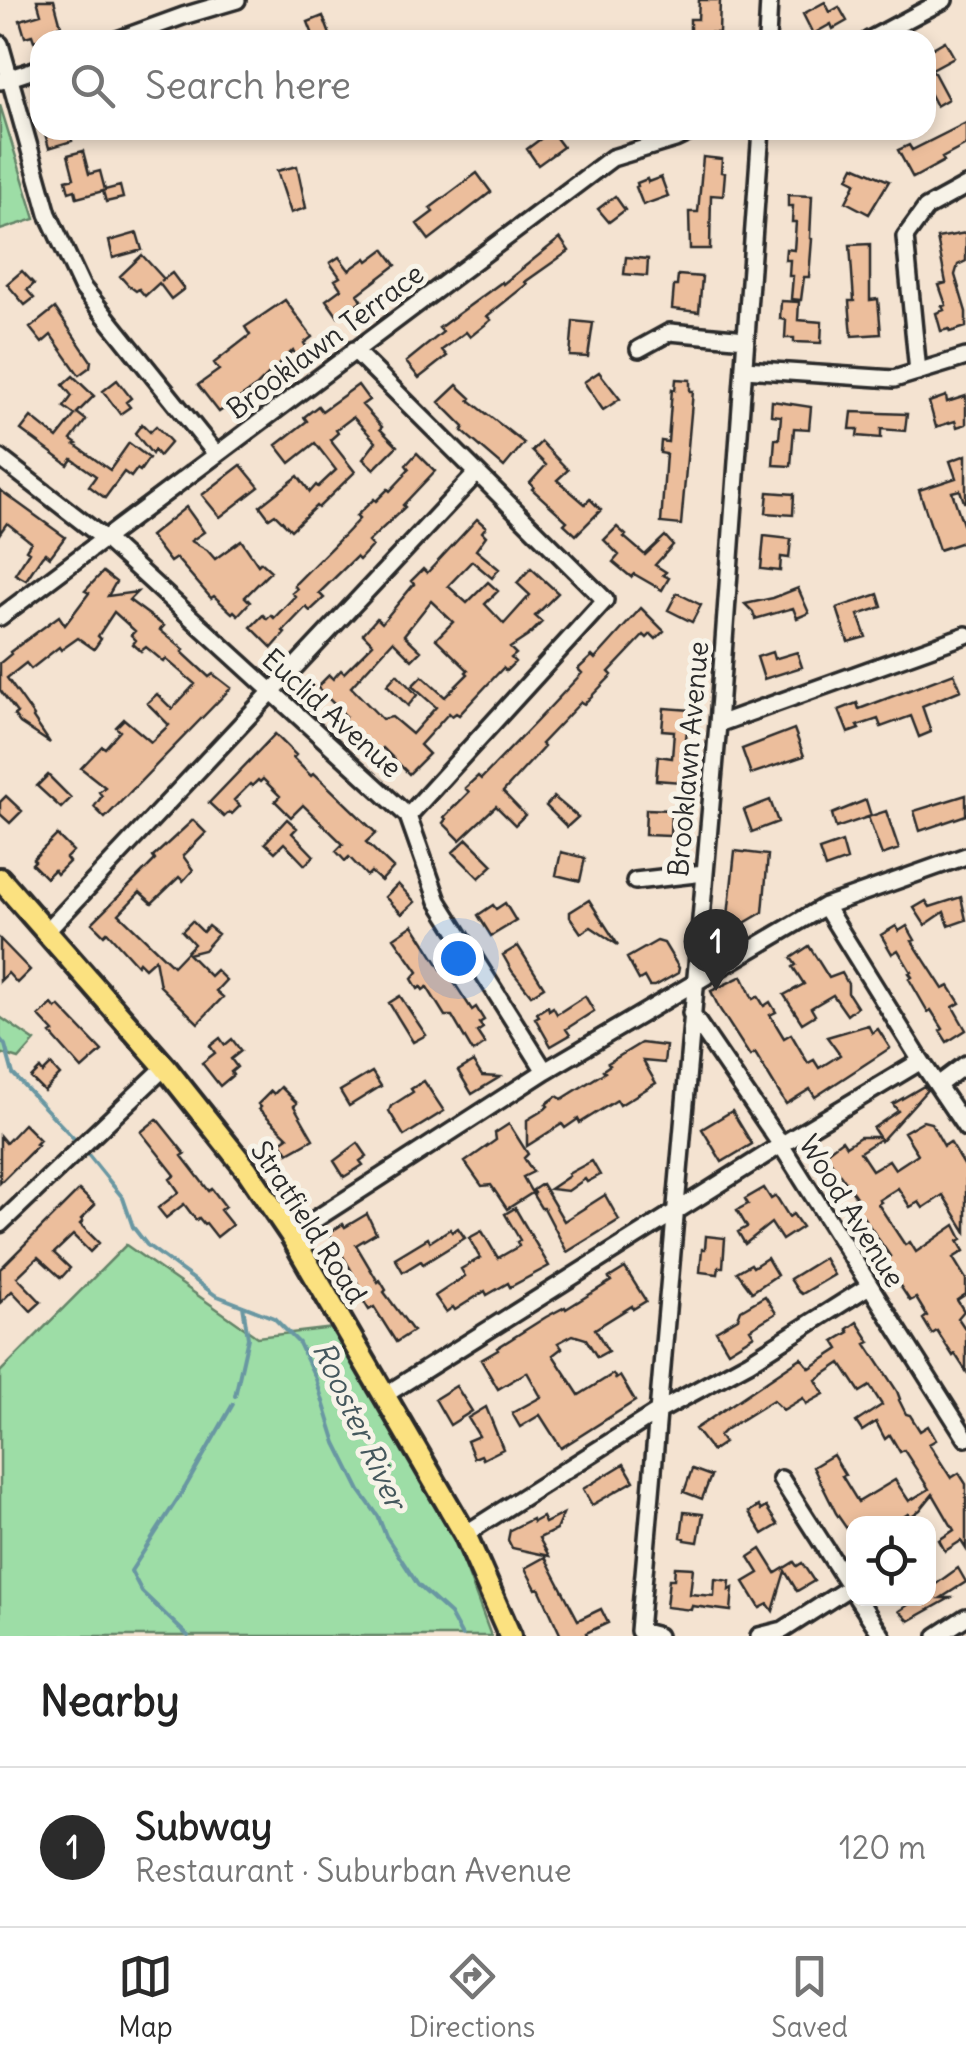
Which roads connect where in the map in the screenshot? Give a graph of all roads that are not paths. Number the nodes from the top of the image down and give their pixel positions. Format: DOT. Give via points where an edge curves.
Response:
graph roads {
  1 [pos="237,0"];
  2 [pos="769,0"];
  3 [pos="944,0"];
  4 [pos="182,8"];
  5 [pos="137,30"];
  6 [pos="768,30"];
  7 [pos="888,30"];
  8 [pos="0,44"];
  9 [pos="30,71"];
  10 [pos="5,80"];
  11 [pos="674,140"];
  12 [pos="760,140"];
  13 [pos="966,186"];
  14 [pos="746,340"];
  15 [pos="639,349"];
  16 [pos="354,350"];
  17 [pos="966,357"];
  18 [pos="744,369"];
  19 [pos="918,372"];
  20 [pos="216,454"];
  21 [pos="0,458"];
  22 [pos="476,474"];
  23 [pos="106,540"];
  24 [pos="0,618"];
  25 [pos="966,636"];
  26 [pos="271,692"];
  27 [pos="718,724"];
  28 [pos="408,816"];
  29 [pos="966,856"];
  30 [pos="704,873"];
  31 [pos="0,879"];
  32 [pos="635,881"];
  33 [pos="825,906"];
  34 [pos="47,930"];
  35 [pos="694,983"];
  36 [pos="691,1013"];
  37 [pos="920,1061"];
  38 [pos="966,1064"];
  39 [pos="165,1067"];
  40 [pos="545,1071"];
  41 [pos="938,1085"];
  42 [pos="966,1128"];
  43 [pos="780,1145"];
  44 [pos="675,1211"];
  45 [pos="0,1224"];
  46 [pos="292,1235"];
  47 [pos="869,1286"];
  48 [pos="384,1395"];
  49 [pos="659,1411"];
  50 [pos="966,1438"];
  51 [pos="780,1479"];
  52 [pos="465,1534"];
  53 [pos="846,1581"];
  54 [pos="846,1597"];
  55 [pos="862,1606"];
  56 [pos="966,1617"];
  57 [pos="510,1636"];
  58 [pos="658,1636"];
  59 [pos="758,1636"];
  60 [pos="882,1636"];
  61 [pos="937,1636"];
  1 -- 4 [label="street"];
  2 -- 6 [label="street"];
  3 -- 7 [label="street"];
  4 -- 5 [label="street"];
  8 -- 10 [label="street"];
  9 -- 10 [label="street"];
  10 -- 20 [label="street" via="48,214 82,287"];
  11 -- 16 [label="street, Brooklawn Terrace" via="612,158"];
  12 -- 14 [label="street, Brooklawn Avenue"];
  13 -- 19 [label="street" via="926,208 905,237"];
  14 -- 15 [label="street" via="670,332"];
  14 -- 18 [label="street, Brooklawn Avenue"];
  16 -- 20 [label="street, Brooklawn Terrace"];
  16 -- 22 [label="street"];
  17 -- 19 [label="street"];
  18 -- 19 [label="street" via="894,379"];
  18 -- 27 [label="street, Brooklawn Avenue"];
  20 -- 23 [label="street, Brooklawn Terrace"];
  21 -- 23 [label="street, Euclid Avenue"];
  22 -- 26 [label="street"];
  22 -- 28 [label="street" via="605,600"];
  23 -- 24 [label="street, Brooklawn Terrace"];
  23 -- 26 [label="street, Euclid Avenue"];
  25 -- 27 [label="street"];
  26 -- 28 [label="street, Euclid Avenue"];
  26 -- 34 [label="street"];
  27 -- 30 [label="street, Brooklawn Avenue"];
  28 -- 40 [label="street, Euclid Avenue" via="438,900"];
  29 -- 33 [label="street"];
  30 -- 32 [label="street"];
  30 -- 35 [label="street, Brooklawn Avenue"];
  31 -- 34 [label="main road, Stratfield Road"];
  33 -- 35 [label="street"];
  33 -- 37 [label="street"];
  34 -- 39 [label="main road, Stratfield Road"];
  35 -- 36 [label="street, Brooklawn Avenue"];
  35 -- 40 [label="street"];
  36 -- 43 [label="street, Wood Avenue"];
  36 -- 44 [label="street, Brooklawn Avenue"];
  37 -- 41 [label="street"];
  37 -- 43 [label="street"];
  38 -- 41 [label="street"];
  39 -- 45 [label="street"];
  39 -- 46 [label="main road, Stratfield Road"];
  40 -- 46 [label="street"];
  41 -- 42 [label="street"];
  43 -- 44 [label="street"];
  43 -- 47 [label="street, Wood Avenue"];
  44 -- 48 [label="street"];
  44 -- 49 [label="street, Brooklawn Avenue"];
  46 -- 48 [label="main road, Stratfield Road"];
  47 -- 49 [label="street"];
  47 -- 50 [label="street, Wood Avenue"];
  48 -- 52 [label="main road, Stratfield Road"];
  49 -- 52 [label="street"];
  49 -- 58 [label="street, Brooklawn Avenue" via="639,1631"];
  51 -- 53 [label="street"];
  52 -- 57 [label="main road, Stratfield Road"];
  54 -- 59 [label="street"];
  55 -- 60 [label="street"];
  56 -- 61 [label="street"];
}
